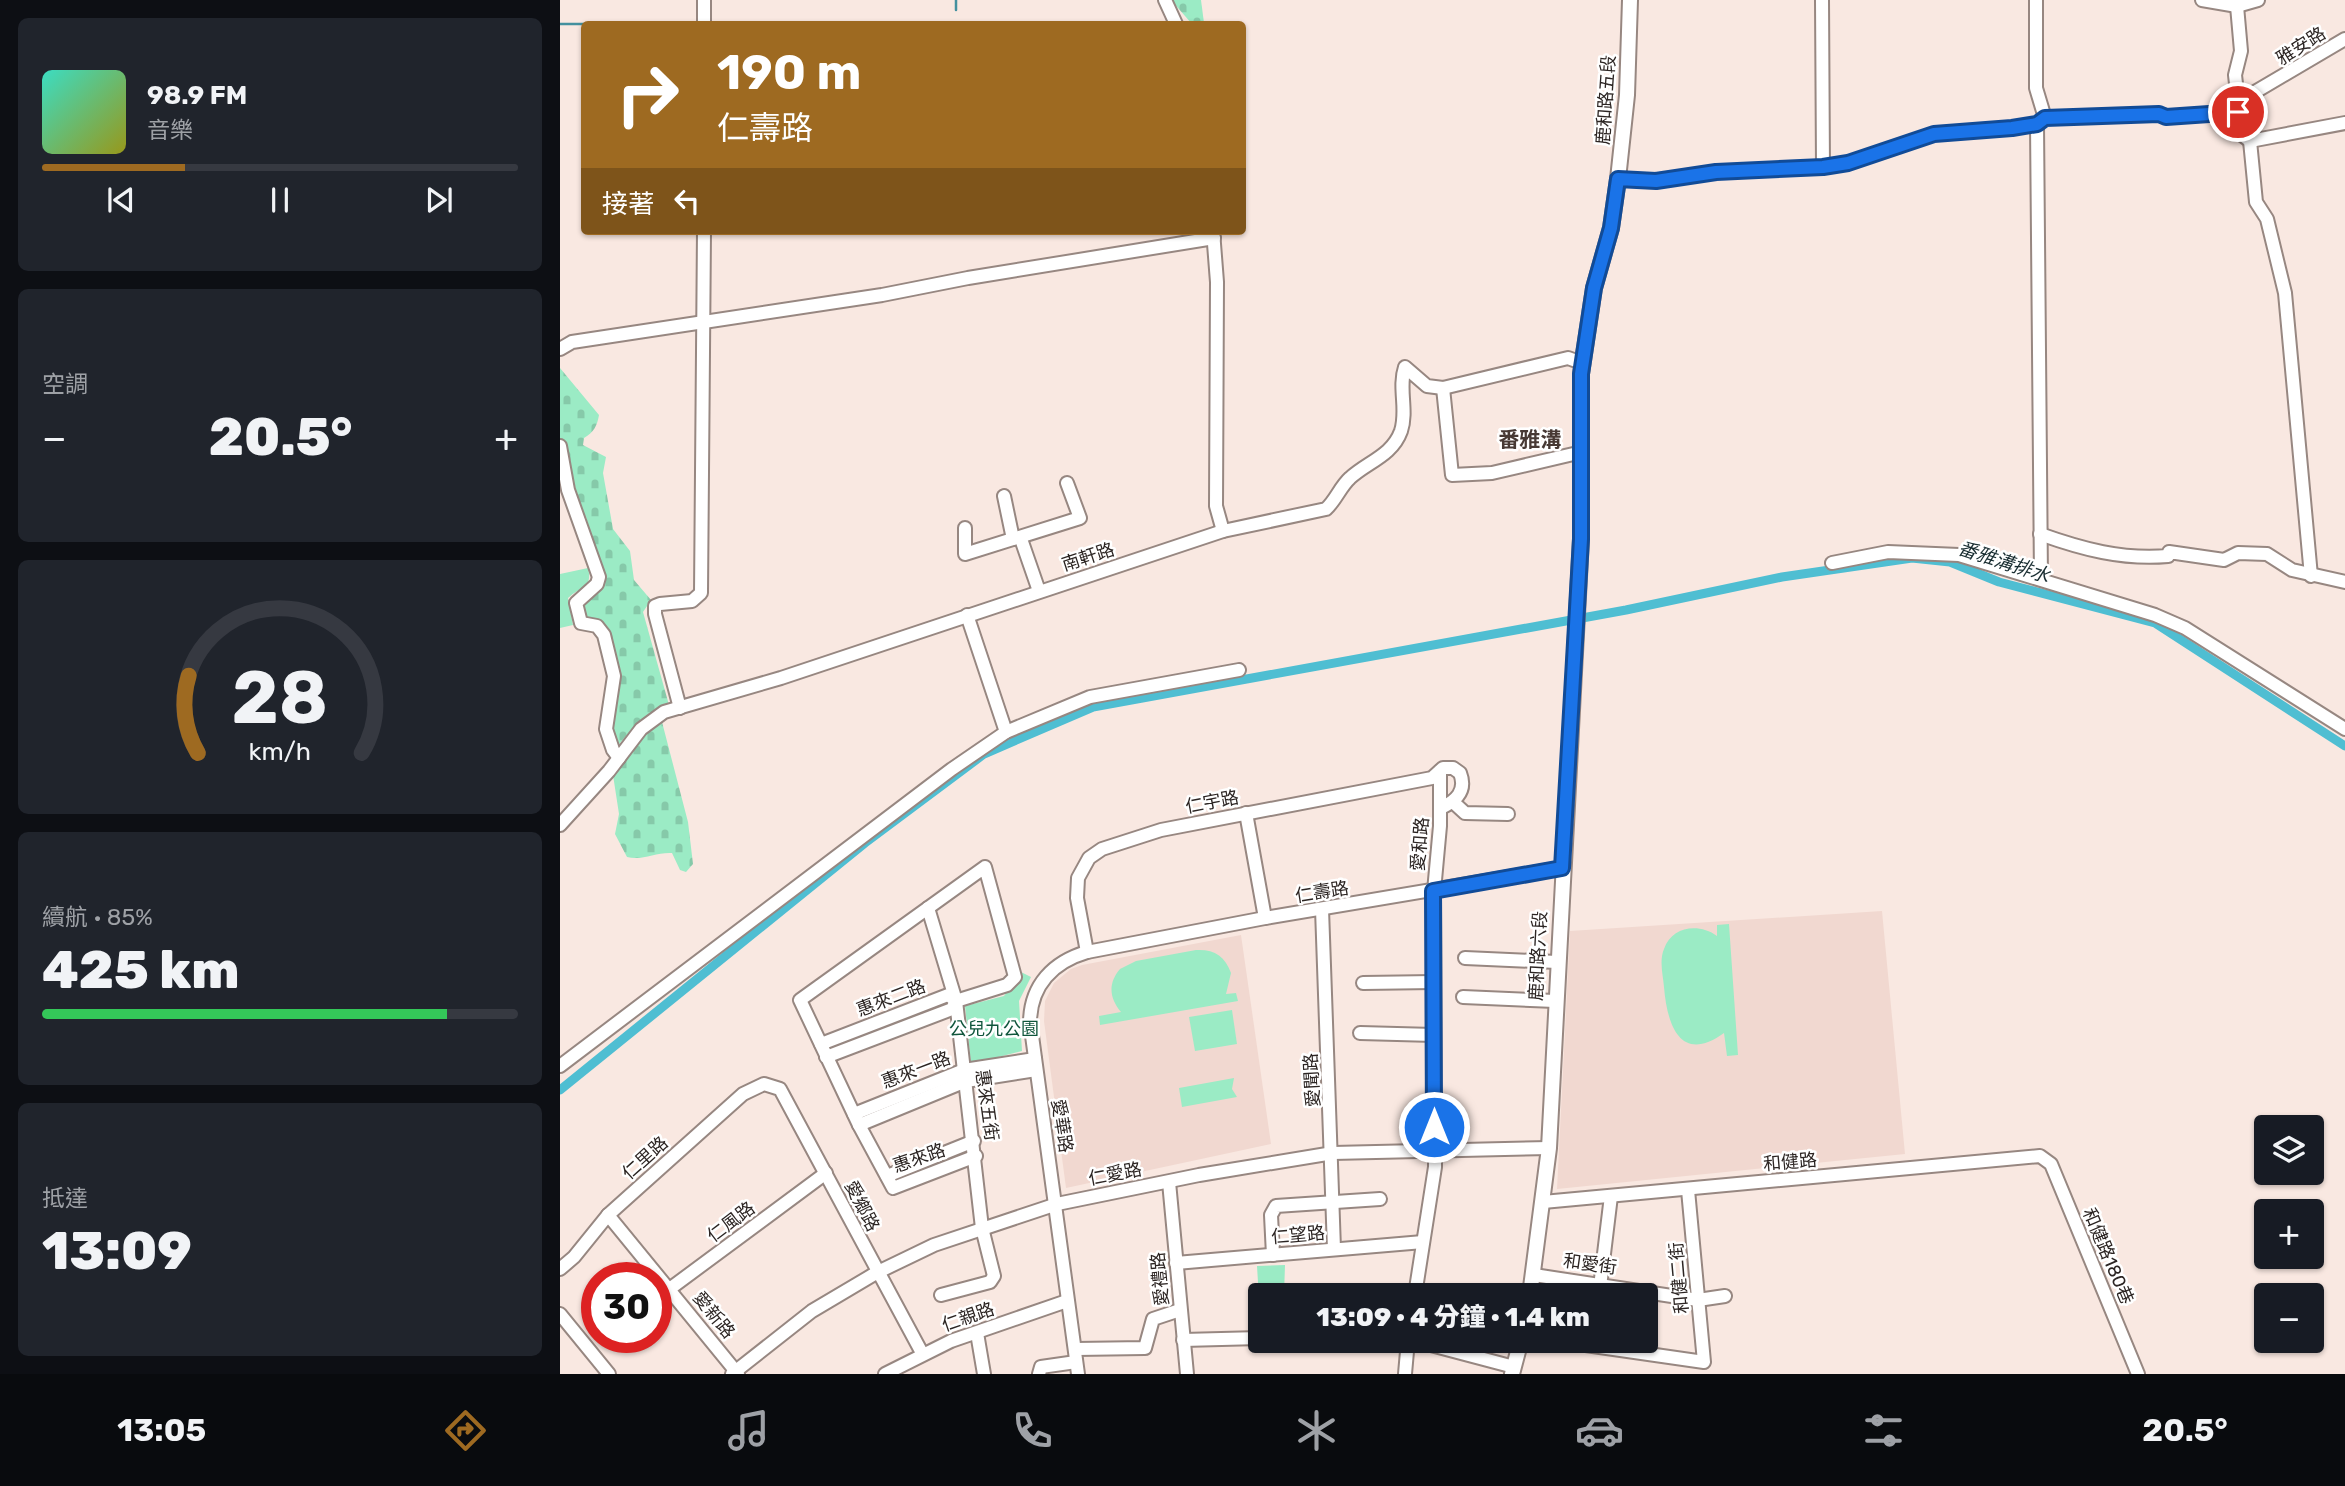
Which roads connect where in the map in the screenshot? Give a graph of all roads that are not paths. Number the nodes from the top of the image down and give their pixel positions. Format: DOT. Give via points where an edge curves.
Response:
graph roads {
  1 [pos="704,0"];
  2 [pos="1165,0"];
  3 [pos="1630,0"];
  4 [pos="1822,0"];
  5 [pos="2036,0"];
  6 [pos="2202,0"];
  7 [pos="2258,0"];
  8 [pos="2237,6"];
  9 [pos="704,21"];
  10 [pos="1175,21"];
  11 [pos="2345,39"];
  12 [pos="2238,107"];
  13 [pos="2041,121"];
  14 [pos="2345,122"];
  15 [pos="2250,141"];
  16 [pos="1823,167"];
  17 [pos="1618,179"];
  18 [pos="704,235"];
  19 [pos="1213,235"];
  20 [pos="704,321"];
  21 [pos="560,349"];
  22 [pos="1582,363"];
  23 [pos="1443,388"];
  24 [pos="560,446"];
  25 [pos="1582,452"];
  26 [pos="1067,483"];
  27 [pos="1004,496"];
  28 [pos="965,528"];
  29 [pos="1223,531"];
  30 [pos="2040,534"];
  31 [pos="1017,539"];
  32 [pos="1832,563"];
  33 [pos="2311,576"];
  34 [pos="2041,579"];
  35 [pos="2345,582"];
  36 [pos="1039,591"];
  37 [pos="967,615"];
  38 [pos="1577,618"];
  39 [pos="1239,670"];
  40 [pos="680,708"];
  41 [pos="2345,729"];
  42 [pos="1006,732"];
  43 [pos="619,758"];
  44 [pos="1440,772"];
  45 [pos="1454,802"];
  46 [pos="1441,808"];
  47 [pos="1247,813"];
  48 [pos="1508,814"];
  49 [pos="560,825"];
  50 [pos="1562,868"];
  51 [pos="1433,891"];
  52 [pos="928,908"];
  53 [pos="1322,909"];
  54 [pos="1265,918"];
  55 [pos="1087,952"];
  56 [pos="1465,958"];
  57 [pos="1557,962"];
  58 [pos="1434,982"];
  59 [pos="1363,983"];
  60 [pos="1463,997"];
  61 [pos="956,1001"];
  62 [pos="1555,1001"];
  63 [pos="1360,1033"];
  64 [pos="1434,1035"];
  65 [pos="824,1050"];
  66 [pos="1035,1065"];
  67 [pos="560,1066"];
  68 [pos="965,1076"];
  69 [pos="764,1084"];
  70 [pos="856,1119"];
  71 [pos="974,1142"];
  72 [pos="1549,1148"];
  73 [pos="1434,1150"];
  74 [pos="1333,1153"];
  75 [pos="976,1156"];
  76 [pos="2040,1156"];
  77 [pos="826,1173"];
  78 [pos="887,1176"];
  79 [pos="1169,1182"];
  80 [pos="1688,1189"];
  81 [pos="1611,1196"];
  82 [pos="1380,1199"];
  83 [pos="1334,1202"];
  84 [pos="1543,1202"];
  85 [pos="1057,1204"];
  86 [pos="608,1215"];
  87 [pos="982,1228"];
  88 [pos="1423,1242"];
  89 [pos="1334,1249"];
  90 [pos="1273,1255"];
  91 [pos="647,1262"];
  92 [pos="1176,1263"];
  93 [pos="560,1269"];
  94 [pos="876,1272"];
  95 [pos="1534,1275"];
  96 [pos="1417,1283"];
  97 [pos="1532,1283"];
  98 [pos="1572,1283"];
  99 [pos="1601,1283"];
  100 [pos="672,1288"];
  101 [pos="672,1292"];
  102 [pos="941,1294"];
  103 [pos="1658,1296"];
  104 [pos="1725,1296"];
  105 [pos="1698,1300"];
  106 [pos="1067,1301"];
  107 [pos="1181,1310"];
  108 [pos="560,1314"];
  109 [pos="977,1333"];
  110 [pos="1248,1338"];
  111 [pos="1183,1340"];
  112 [pos="922,1353"];
  113 [pos="1408,1353"];
  114 [pos="1455,1353"];
  115 [pos="1518,1353"];
  116 [pos="1651,1353"];
  117 [pos="1076,1362"];
  118 [pos="1513,1370"];
  119 [pos="735,1373"];
  120 [pos="609,1374"];
  121 [pos="885,1374"];
  122 [pos="984,1374"];
  123 [pos="1039,1374"];
  124 [pos="1186,1374"];
  125 [pos="1405,1374"];
  126 [pos="2138,1374"];
  1 -- 9 [label="street"];
  2 -- 10 [label="street"];
  3 -- 17 [label="main road, 鹿和路五段"];
  4 -- 16 [label="street"];
  5 -- 13 [label="street" via="2036,88"];
  6 -- 8 [label="street"];
  7 -- 8 [label="street"];
  8 -- 12 [label="street" via="2241,51 2235,75"];
  11 -- 12 [label="street, 雅安路"];
  12 -- 13 [label="street, 雅安路" via="2166,117"];
  12 -- 15 [label="street" via="2242,135"];
  13 -- 16 [label="street, 雅安路" via="1934,134"];
  13 -- 30 [label="street"];
  14 -- 15 [label="street"];
  15 -- 33 [label="street" via="2256,202 2267,219 2285,293"];
  16 -- 17 [label="street, 雅安路" via="1716,172 1656,181"];
  17 -- 22 [label="main road, 鹿和路五段"];
  18 -- 20 [label="street"];
  19 -- 20 [label="street" via="883,295"];
  19 -- 29 [label="street" via="1216,506"];
  20 -- 21 [label="street" via="572,342"];
  20 -- 40 [label="street" via="701,593 692,601 655,606"];
  22 -- 23 [label="street" via="1568,358"];
  22 -- 25 [label="main road, 鹿和路五段"];
  23 -- 25 [label="street" via="1452,475 1492,473"];
  23 -- 29 [label="street, 南軒路" via="1427,386 1405,367 1401,433 1387,452 1351,477 1326,509"];
  24 -- 43 [label="street" via="568,490 599,577 575,608 580,622 597,626 604,635 614,676 606,729"];
  25 -- 38 [label="main road, 鹿和路五段"];
  26 -- 31 [label="street" via="1080,518"];
  27 -- 31 [label="street"];
  28 -- 31 [label="street" via="965,554"];
  29 -- 36 [label="street, 南軒路"];
  30 -- 33 [label="street" via="2093,552 2150,558 2168,556 2169,552 2224,560 2238,552 2267,554"];
  30 -- 34 [label="street"];
  31 -- 36 [label="street"];
  32 -- 34 [label="street" via="1888,552 1931,552 1959,555"];
  33 -- 35 [label="street"];
  34 -- 41 [label="street" via="2171,621"];
  36 -- 37 [label="street, 南軒路"];
  37 -- 40 [label="street, 南軒路"];
  37 -- 42 [label="street"];
  38 -- 50 [label="main road, 鹿和路六段"];
  39 -- 42 [label="street" via="1090,697"];
  40 -- 43 [label="street, 南軒路" via="647,722"];
  42 -- 67 [label="street"];
  43 -- 49 [label="street, 南軒路"];
  44 -- 45 [label="street" via="1453,768 1460,772 1462,789"];
  44 -- 46 [label="street, 愛和路"];
  44 -- 47 [label="street, 仁宇路" via="1432,778"];
  45 -- 46 [label="street"];
  45 -- 48 [label="street" via="1465,813"];
  46 -- 51 [label="street, 愛和路"];
  47 -- 54 [label="street"];
  47 -- 55 [label="street, 仁宇路" via="1139,836 1089,858 1077,887"];
  50 -- 51 [label="street, 仁壽路"];
  50 -- 57 [label="main road, 鹿和路六段"];
  51 -- 53 [label="street, 仁壽路"];
  51 -- 58 [label="street, 愛和路"];
  52 -- 61 [label="street, 惠來五街"];
  52 -- 61 [label="street, 惠來二路" via="985,867 1015,977 1007,985"];
  52 -- 65 [label="street" via="800,1000"];
  53 -- 54 [label="street, 仁壽路"];
  53 -- 74 [label="street, 愛聞路"];
  54 -- 55 [label="street, 仁壽路"];
  55 -- 66 [label="street, 愛華路" via="1053,968 1036,991 1030,1021"];
  56 -- 57 [label="street"];
  57 -- 62 [label="main road, 鹿和路六段"];
  58 -- 59 [label="street"];
  58 -- 64 [label="street, 愛和路"];
  60 -- 62 [label="street"];
  61 -- 65 [label="street, 惠來二路" via="952,1009"];
  61 -- 68 [label="street, 惠來五街"];
  62 -- 72 [label="main road, 鹿和路六段"];
  63 -- 64 [label="street"];
  64 -- 73 [label="street, 愛和路"];
  65 -- 70 [label="street"];
  66 -- 68 [label="street, 惠來一路"];
  66 -- 85 [label="street, 愛華路"];
  68 -- 70 [label="street, 惠來一路"];
  68 -- 71 [label="street, 惠來五街"];
  69 -- 77 [label="street, 愛鄉路" via="780,1089"];
  69 -- 86 [label="street, 仁里路" via="743,1094"];
  70 -- 78 [label="street"];
  71 -- 75 [label="street, 惠來五街"];
  71 -- 78 [label="street, 惠來路"];
  72 -- 73 [label="street, 仁愛路"];
  72 -- 84 [label="main road, 鹿和路六段"];
  73 -- 74 [label="street, 仁愛路"];
  73 -- 88 [label="street, 愛和路" via="1433,1190"];
  74 -- 79 [label="street, 仁愛路"];
  74 -- 83 [label="street, 愛聞路"];
  75 -- 78 [label="street, 惠來路" via="893,1188"];
  75 -- 87 [label="street, 惠來五街"];
  76 -- 80 [label="street, 和健路"];
  76 -- 126 [label="street, 和健路180巷" via="2050,1164"];
  77 -- 94 [label="street, 愛鄉路"];
  77 -- 100 [label="street, 仁風路"];
  79 -- 85 [label="street, 仁愛路"];
  79 -- 92 [label="street, 愛禮路"];
  80 -- 81 [label="street, 和健路"];
  80 -- 105 [label="street, 和健二街"];
  81 -- 84 [label="street, 和健路"];
  81 -- 99 [label="street"];
  82 -- 83 [label="street"];
  83 -- 89 [label="street, 愛聞路"];
  83 -- 90 [label="street" via="1273,1209"];
  84 -- 95 [label="main road, 鹿和路六段"];
  85 -- 87 [label="street, 仁愛路"];
  85 -- 106 [label="street, 愛華路"];
  86 -- 91 [label="street, 愛新路"];
  86 -- 93 [label="street, 仁里路"];
  87 -- 94 [label="street, 仁愛路"];
  87 -- 102 [label="street, 惠來五街" via="993,1279"];
  88 -- 89 [label="street, 仁望路"];
  88 -- 96 [label="street, 愛和路"];
  89 -- 90 [label="street, 仁望路"];
  90 -- 92 [label="street, 仁望路"];
  92 -- 107 [label="street, 愛禮路"];
  94 -- 112 [label="street, 愛鄉路"];
  94 -- 119 [label="street, 仁愛路" via="812,1311"];
  95 -- 97 [label="main road, 鹿和路六段"];
  95 -- 98 [label="street, 和愛街"];
  101 -- 119 [label="street, 愛新路"];
  103 -- 105 [label="street, 和愛街"];
  104 -- 105 [label="street, 和愛街"];
  105 -- 116 [label="street, 和健二街" via="1704,1362"];
  106 -- 109 [label="street, 仁親路"];
  106 -- 117 [label="street, 愛華路"];
  107 -- 111 [label="street, 愛禮路"];
  107 -- 117 [label="street" via="1153,1319 1145,1348"];
  108 -- 120 [label="street"];
  109 -- 112 [label="street, 仁親路"];
  109 -- 122 [label="street"];
  110 -- 111 [label="street"];
  111 -- 124 [label="street, 愛禮路"];
  112 -- 121 [label="street, 仁親路"];
  113 -- 125 [label="street"];
  114 -- 118 [label="street"];
  115 -- 118 [label="main road"];
  117 -- 123 [label="street" via="1041,1367"];
}
